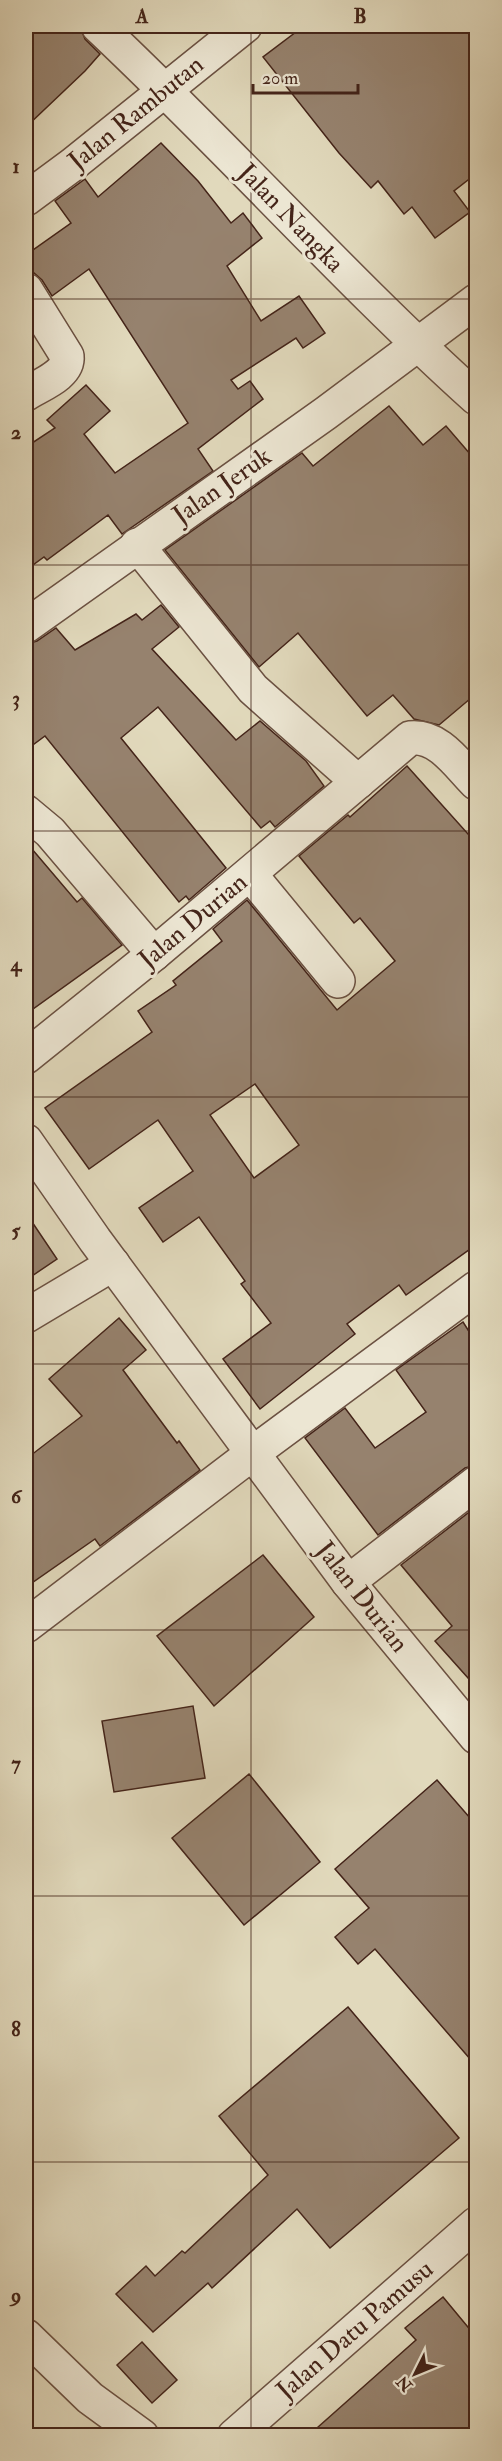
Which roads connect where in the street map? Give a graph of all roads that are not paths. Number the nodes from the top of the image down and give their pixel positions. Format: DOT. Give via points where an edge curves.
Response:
graph roads {
  1 [pos="98,26"];
  2 [pos="245,26"];
  3 [pos="166,90"];
  4 [pos="26,199"];
  5 [pos="26,290"];
  6 [pos="477,301"];
  7 [pos="418,345"];
  8 [pos="26,394"];
  9 [pos="477,398"];
  10 [pos="136,546"];
  11 [pos="26,626"];
  12 [pos="358,782"];
  13 [pos="477,783"];
  14 [pos="26,812"];
  15 [pos="250,874"];
  16 [pos="154,954"];
  17 [pos="338,981"];
  18 [pos="26,1057"];
  19 [pos="26,1141"];
  20 [pos="113,1264"];
  21 [pos="477,1288"];
  22 [pos="26,1316"];
  23 [pos="253,1453"];
  24 [pos="477,1483"];
  25 [pos="348,1582"];
  26 [pos="26,1626"];
  27 [pos="477,1737"];
  28 [pos="477,2224"];
  29 [pos="26,2336"];
  30 [pos="278,2397"];
  31 [pos="90,2398"];
  32 [pos="115,2436"];
  33 [pos="142,2436"];
  34 [pos="234,2436"];
  35 [pos="262,2436"];
  1 -- 3 [label="street, Jalan Nangka"];
  2 -- 3 [label="street, Jalan Rambutan"];
  3 -- 4 [label="street, Jalan Rambutan"];
  3 -- 7 [label="street, Jalan Nangka"];
  5 -- 8 [label="street" via="68,362 64,371"];
  6 -- 7 [label="street"];
  7 -- 9 [label="street, Jalan Nangka"];
  7 -- 10 [label="street, Jalan Jeruk"];
  10 -- 11 [label="street, Jalan Jeruk"];
  10 -- 12 [label="street" via="253,689"];
  12 -- 13 [label="street, Jalan Durian" via="410,738 423,737 437,744"];
  12 -- 15 [label="street, Jalan Durian"];
  14 -- 16 [label="street" via="50,832"];
  15 -- 16 [label="street, Jalan Durian"];
  15 -- 17 [label="street"];
  16 -- 18 [label="street, Jalan Durian"];
  19 -- 20 [label="street, Jalan Durian"];
  20 -- 22 [label="street"];
  20 -- 23 [label="street, Jalan Durian"];
  21 -- 23 [label="street"];
  23 -- 25 [label="street, Jalan Durian"];
  23 -- 26 [label="street"];
  24 -- 25 [label="street"];
  25 -- 27 [label="street, Jalan Durian"];
  28 -- 30 [label="street, Jalan Datu Pamusu"];
  29 -- 31 [label="street"];
  30 -- 34 [label="street, Jalan Datu Pamusu"];
  30 -- 35 [label="street"];
  31 -- 32 [label="street"];
  31 -- 33 [label="street"];
}
